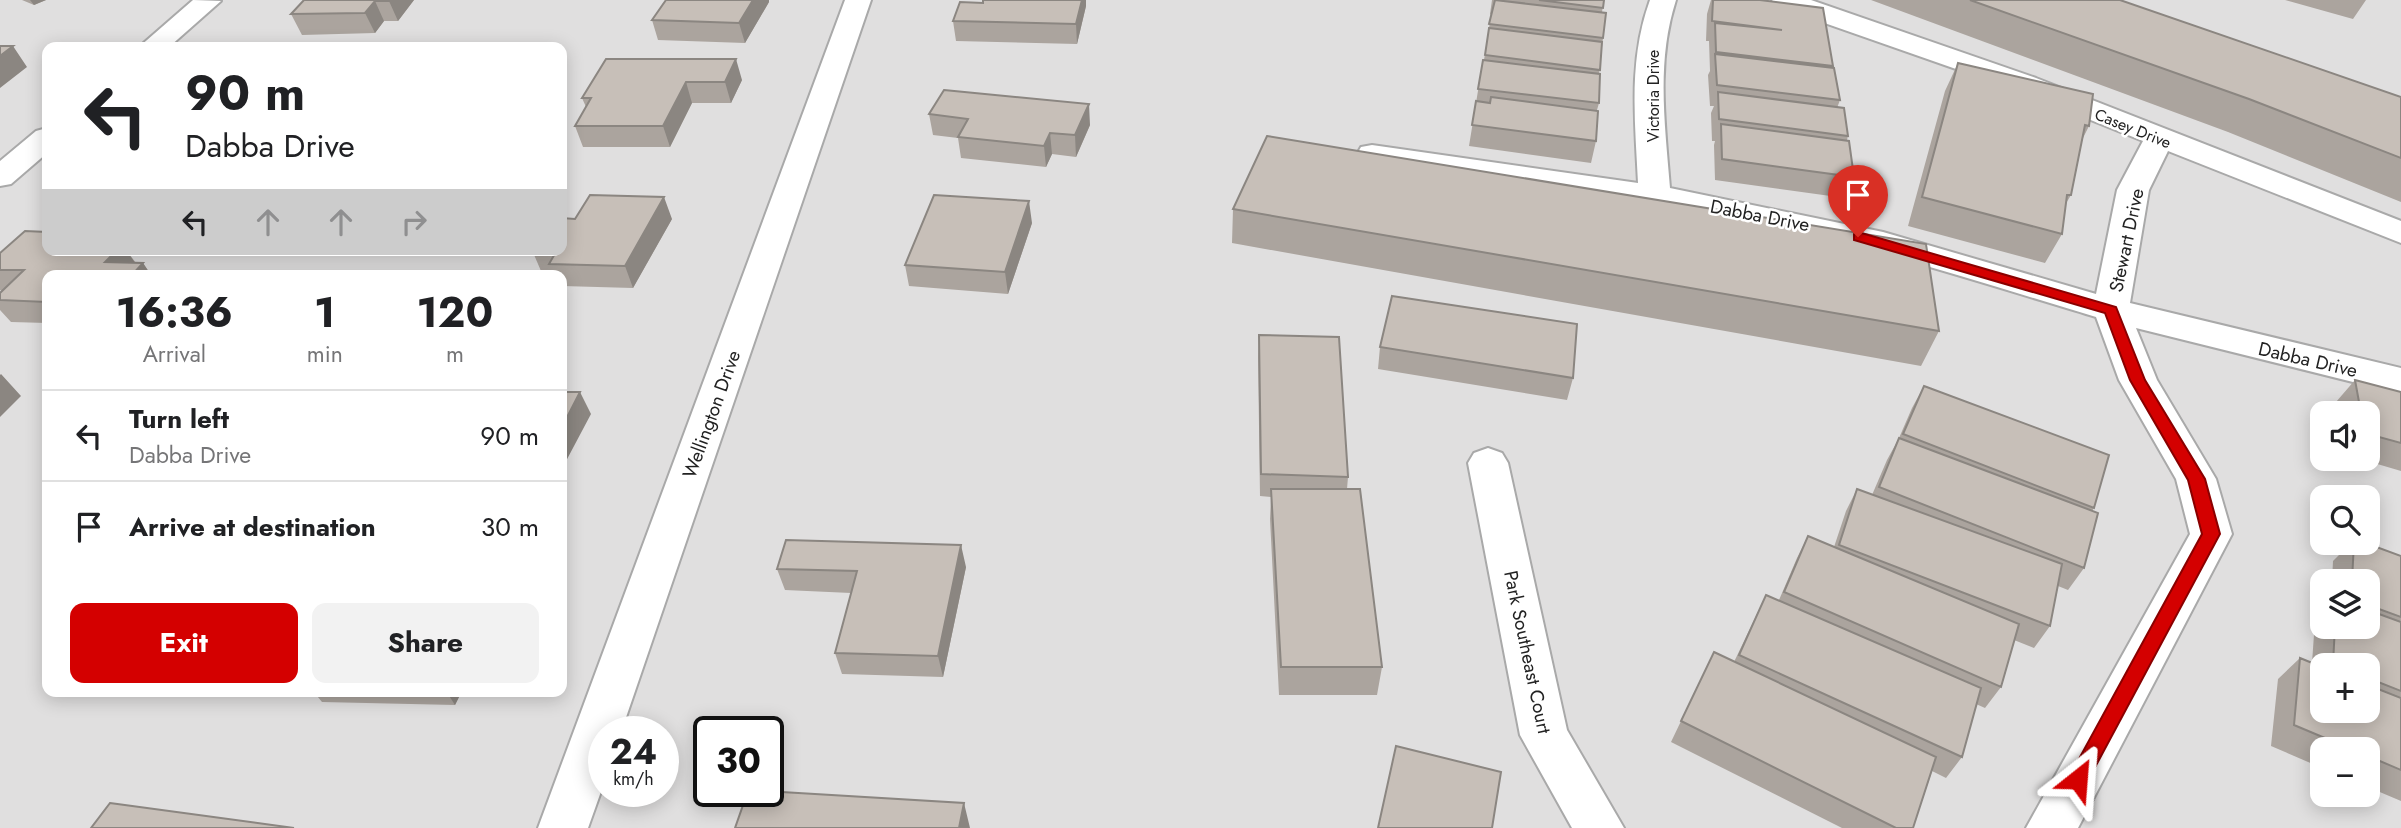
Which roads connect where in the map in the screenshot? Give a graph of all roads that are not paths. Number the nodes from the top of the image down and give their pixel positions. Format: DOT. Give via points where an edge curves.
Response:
graph roads {
  1 [pos="858,0"];
  2 [pos="1663,0"];
  3 [pos="1785,0"];
  4 [pos="208,1"];
  5 [pos="159,42"];
  6 [pos="2159,139"];
  7 [pos="42,141"];
  8 [pos="1340,149"];
  9 [pos="0,177"];
  10 [pos="1654,195"];
  11 [pos="2401,233"];
  12 [pos="2111,310"];
  13 [pos="2401,381"];
  14 [pos="1488,463"];
  15 [pos="563,828"];
  16 [pos="1599,828"];
  17 [pos="2051,828"];
  1 -- 15 [label="street, Wellington Drive"];
  2 -- 10 [label="street, Victoria Drive" via="1654,20 1650,73"];
  3 -- 6 [label="street, Casey Drive" via="2026,85"];
  4 -- 5 [label="street"];
  6 -- 11 [label="street, Casey Drive"];
  6 -- 12 [label="street, Stewart Drive" via="2133,190"];
  7 -- 9 [label="street"];
  8 -- 10 [label="street, Dabba Drive"];
  10 -- 12 [label="street, Dabba Drive" via="1884,242"];
  12 -- 13 [label="street, Dabba Drive"];
  12 -- 17 [label="street, Stewart Drive" via="2137,380 2196,479 2211,534"];
  14 -- 16 [label="street, Park Southeast Court" via="1544,735"];
}
